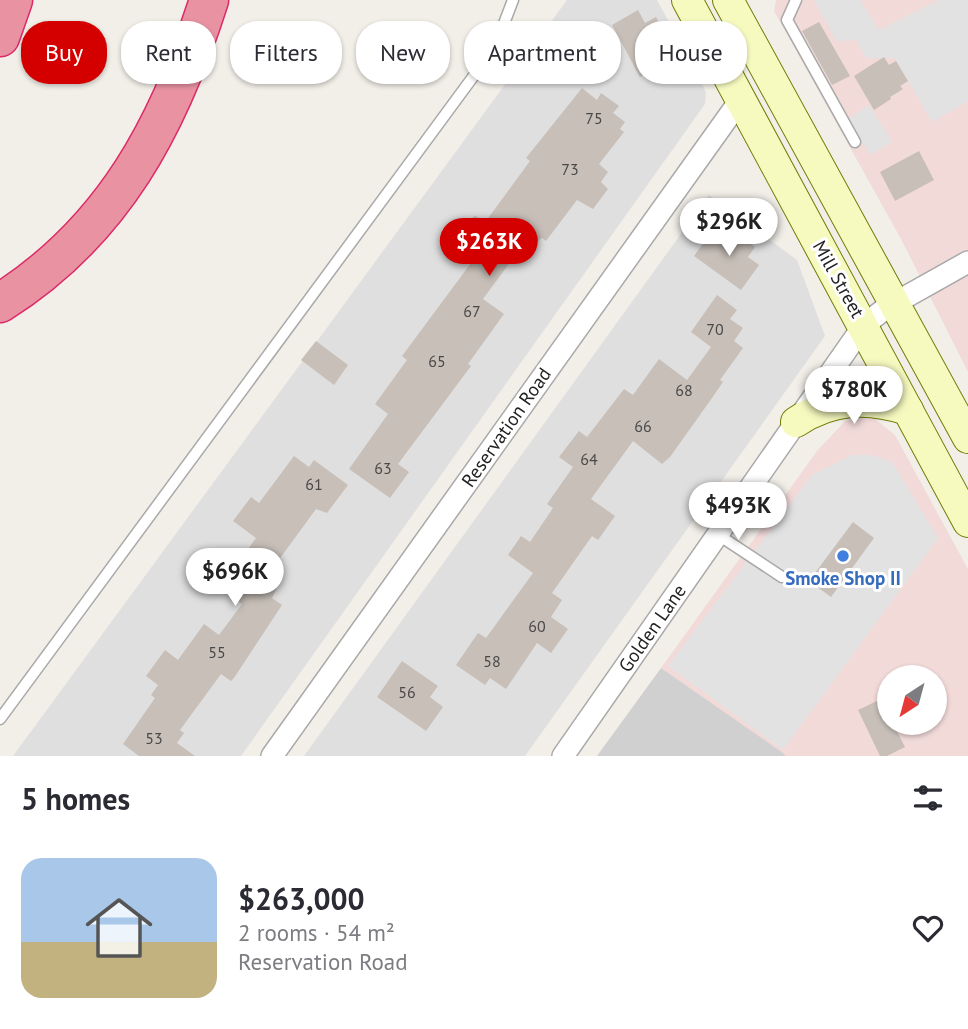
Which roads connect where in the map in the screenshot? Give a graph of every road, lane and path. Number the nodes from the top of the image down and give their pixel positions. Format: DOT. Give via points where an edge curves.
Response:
graph roads {
  1 [pos="13,0"];
  2 [pos="209,0"];
  3 [pos="513,0"];
  4 [pos="727,0"];
  5 [pos="796,0"];
  6 [pos="689,1"];
  7 [pos="0,37"];
  8 [pos="741,99"];
  9 [pos="855,142"];
  10 [pos="968,262"];
  11 [pos="0,303"];
  12 [pos="894,304"];
  13 [pos="864,325"];
  14 [pos="908,410"];
  15 [pos="796,422"];
  16 [pos="968,438"];
  17 [pos="968,522"];
  18 [pos="717,534"];
  19 [pos="782,577"];
  20 [pos="0,719"];
  21 [pos="272,756"];
  22 [pos="563,756"];
  1 -- 7 [label="highway"];
  2 -- 11 [label="highway" via="176,93 116,198 61,258"];
  3 -- 20 [label="lane" via="495,47"];
  4 -- 12 [label="main road, Mill Street"];
  5 -- 9 [label="lane" via="787,20"];
  6 -- 8 [label="main road, Mill Street"];
  8 -- 13 [label="main road, Mill Street"];
  8 -- 21 [label="street, Reservation Road"];
  10 -- 12 [label="street, Golden Lane"];
  12 -- 13 [label="street, Golden Lane"];
  12 -- 16 [label="main road, Mill Street"];
  13 -- 14 [label="main road, Mill Street"];
  13 -- 15 [label="street, Golden Lane"];
  14 -- 15 [label="main road" via="855,400 824,407"];
  14 -- 17 [label="main road, Mill Street"];
  15 -- 18 [label="street, Golden Lane"];
  18 -- 19 [label="lane"];
  18 -- 22 [label="street, Golden Lane"];
}
